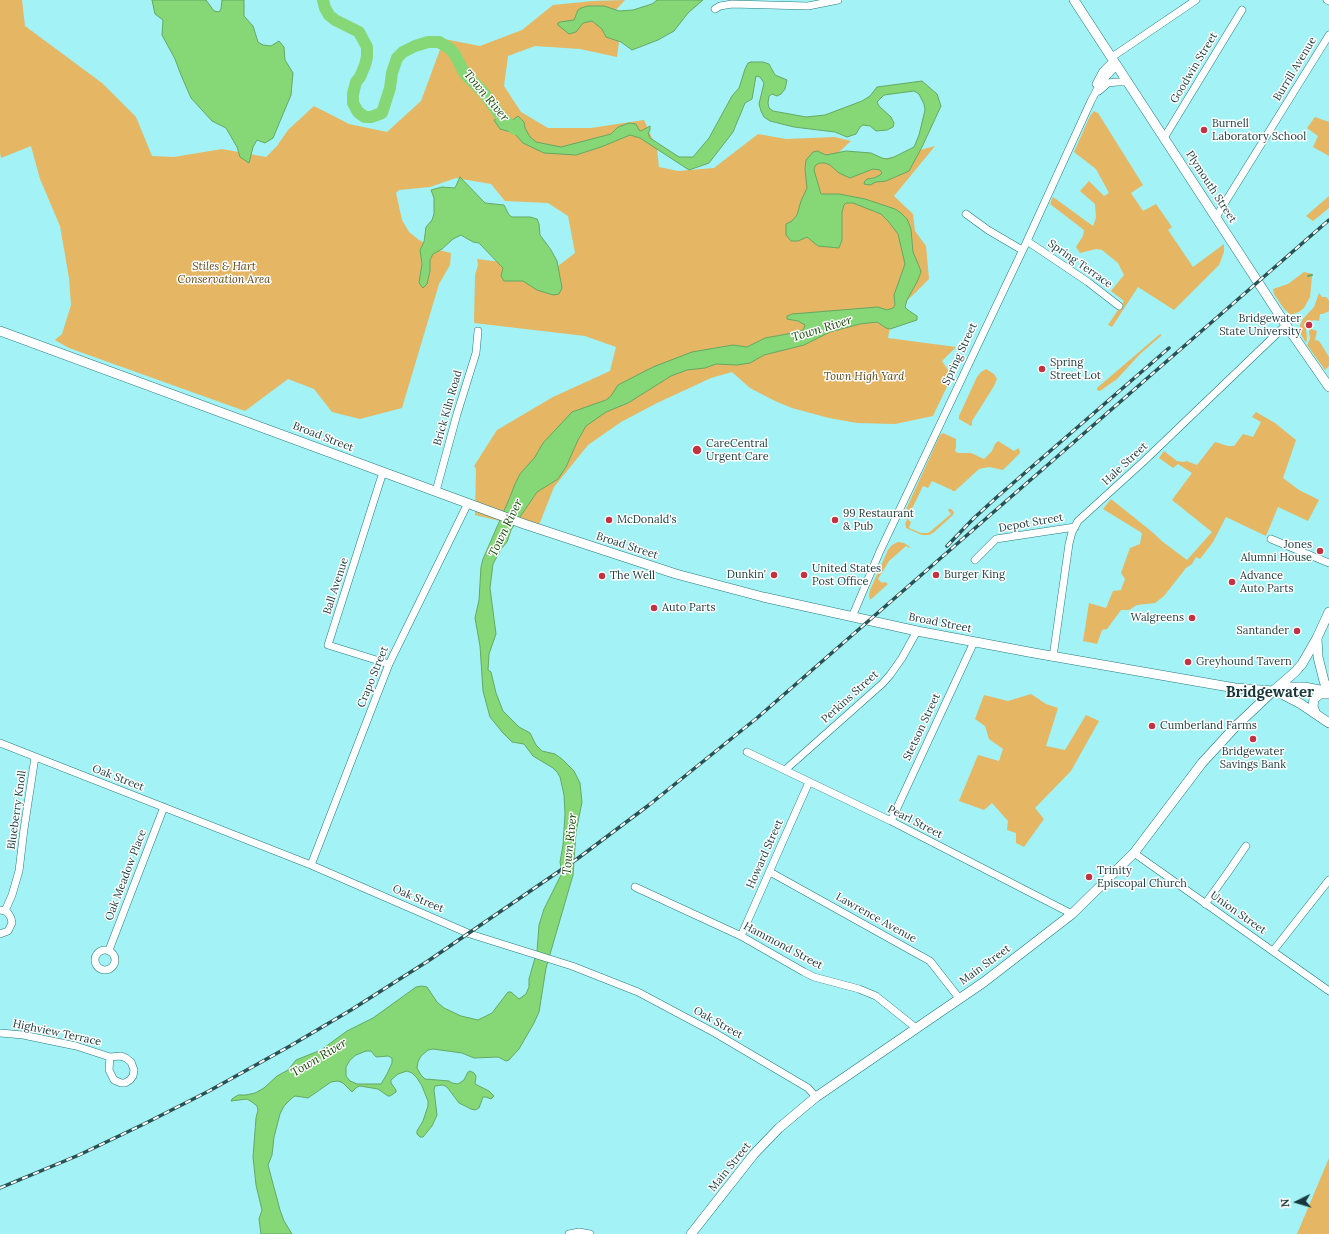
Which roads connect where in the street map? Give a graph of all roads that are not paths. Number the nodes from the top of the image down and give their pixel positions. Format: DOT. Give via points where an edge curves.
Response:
graph roads {
  1 [pos="838,0"];
  2 [pos="1074,0"];
  3 [pos="1196,0"];
  4 [pos="715,9"];
  5 [pos="1242,10"];
  6 [pos="1329,35"];
  7 [pos="1114,61"];
  8 [pos="1128,82"];
  9 [pos="1093,98"];
  10 [pos="1164,138"];
  11 [pos="966,214"];
  12 [pos="1216,217"];
  13 [pos="1027,241"];
  14 [pos="1022,250"];
  15 [pos="1119,306"];
  16 [pos="1286,325"];
  17 [pos="0,331"];
  18 [pos="478,331"];
  19 [pos="1329,386"];
  20 [pos="383,472"];
  21 [pos="436,491"];
  22 [pos="468,503"];
  23 [pos="1075,527"];
  24 [pos="1271,539"];
  25 [pos="975,560"];
  26 [pos="1329,563"];
  27 [pos="1329,612"];
  28 [pos="852,617"];
  29 [pos="917,631"];
  30 [pos="1317,638"];
  31 [pos="974,642"];
  32 [pos="1053,657"];
  33 [pos="389,664"];
  34 [pos="1273,691"];
  35 [pos="1329,694"];
  36 [pos="1317,714"];
  37 [pos="1329,723"];
  38 [pos="0,743"];
  39 [pos="747,752"];
  40 [pos="35,757"];
  41 [pos="785,770"];
  42 [pos="809,782"];
  43 [pos="164,807"];
  44 [pos="890,821"];
  45 [pos="1246,846"];
  46 [pos="1134,853"];
  47 [pos="311,865"];
  48 [pos="770,872"];
  49 [pos="1329,880"];
  50 [pos="635,887"];
  51 [pos="1205,904"];
  52 [pos="2,910"];
  53 [pos="1072,914"];
  54 [pos="0,934"];
  55 [pos="741,936"];
  56 [pos="109,950"];
  57 [pos="1273,951"];
  58 [pos="1329,991"];
  59 [pos="959,998"];
  60 [pos="916,1028"];
  61 [pos="0,1033"];
  62 [pos="110,1057"];
  63 [pos="816,1097"];
  64 [pos="569,1234"];
  65 [pos="590,1234"];
  66 [pos="691,1234"];
  1 -- 4 [label="street" via="808,6 726,4"];
  2 -- 7 [label="main road, Plymouth Street"];
  3 -- 7 [label="street, Spring Street"];
  5 -- 10 [label="street, Goodwin Street"];
  6 -- 12 [label="street, Burrill Avenue"];
  7 -- 8 [label="main road, Plymouth Street"];
  7 -- 9 [label="street, Spring Street"];
  8 -- 9 [label="street" via="1108,83"];
  8 -- 10 [label="main road, Plymouth Street"];
  9 -- 13 [label="street, Spring Street"];
  10 -- 12 [label="main road, Plymouth Street"];
  11 -- 14 [label="street"];
  12 -- 16 [label="main road, Plymouth Street"];
  13 -- 14 [label="street, Spring Street"];
  13 -- 15 [label="street, Spring Terrace"];
  14 -- 28 [label="street, Spring Street" via="880,551"];
  16 -- 19 [label="main road, Plymouth Street"];
  16 -- 23 [label="street, Hale Street" via="1078,521"];
  17 -- 20 [label="main road, Broad Street"];
  18 -- 21 [label="street, Brick Kiln Road" via="476,353"];
  20 -- 21 [label="main road, Broad Street"];
  20 -- 33 [label="street, Ball Avenue" via="328,645"];
  21 -- 22 [label="main road, Broad Street"];
  22 -- 28 [label="main road, Broad Street" via="622,557 691,578"];
  22 -- 33 [label="street, Crapo Street"];
  23 -- 25 [label="street, Depot Street" via="996,539"];
  23 -- 32 [label="street, Hale Street" via="1069,544"];
  24 -- 26 [label="street"];
  27 -- 30 [label="main road, Main Street"];
  28 -- 29 [label="main road, Broad Street"];
  29 -- 31 [label="main road, Broad Street"];
  29 -- 41 [label="street, Perkins Street" via="899,662 882,684"];
  30 -- 34 [label="main road, Main Street" via="1299,668"];
  30 -- 35 [label="main road" via="1318,657"];
  31 -- 32 [label="main road, Broad Street"];
  31 -- 44 [label="street, Stetson Street"];
  32 -- 34 [label="main road, Broad Street" via="1235,688"];
  33 -- 47 [label="street, Crapo Street"];
  34 -- 35 [label="main road" via="1304,687"];
  34 -- 36 [label="main road" via="1291,698"];
  34 -- 46 [label="main road, Main Street" via="1202,763"];
  35 -- 36 [label="main road" via="1320,694 1314,699 1313,707"];
  36 -- 37 [label="main road"];
  38 -- 40 [label="street, Oak Street"];
  39 -- 41 [label="street, Pearl Street"];
  40 -- 43 [label="street, Oak Street"];
  40 -- 52 [label="street, Blueberry Knoll" via="19,871 12,895"];
  41 -- 42 [label="street, Pearl Street"];
  42 -- 44 [label="street, Pearl Street"];
  42 -- 48 [label="street, Howard Street"];
  43 -- 47 [label="street, Oak Street"];
  43 -- 56 [label="street, Oak Meadow Place"];
  44 -- 53 [label="street, Pearl Street"];
  45 -- 51 [label="street"];
  46 -- 51 [label="street, Union Street"];
  46 -- 53 [label="main road, Main Street"];
  47 -- 63 [label="street, Oak Street" via="470,934 600,976 638,992 715,1033 808,1088"];
  48 -- 55 [label="street, Howard Street"];
  48 -- 59 [label="street, Lawrence Avenue" via="930,961"];
  49 -- 57 [label="street"];
  50 -- 55 [label="street, Hammond Street"];
  51 -- 57 [label="street, Union Street"];
  52 -- 54 [label="street, Blueberry Knoll" via="10,915 12,923 8,930"];
  53 -- 59 [label="main road, Main Street" via="984,982"];
  55 -- 60 [label="street, Hammond Street" via="814,977 876,996"];
  57 -- 58 [label="street, Union Street"];
  59 -- 60 [label="main road, Main Street"];
  60 -- 63 [label="main road, Main Street"];
  61 -- 62 [label="street, Highview Terrace" via="76,1046"];
  63 -- 66 [label="main road, Main Street" via="779,1128 756,1152"];
  64 -- 65 [label="street"];
}
